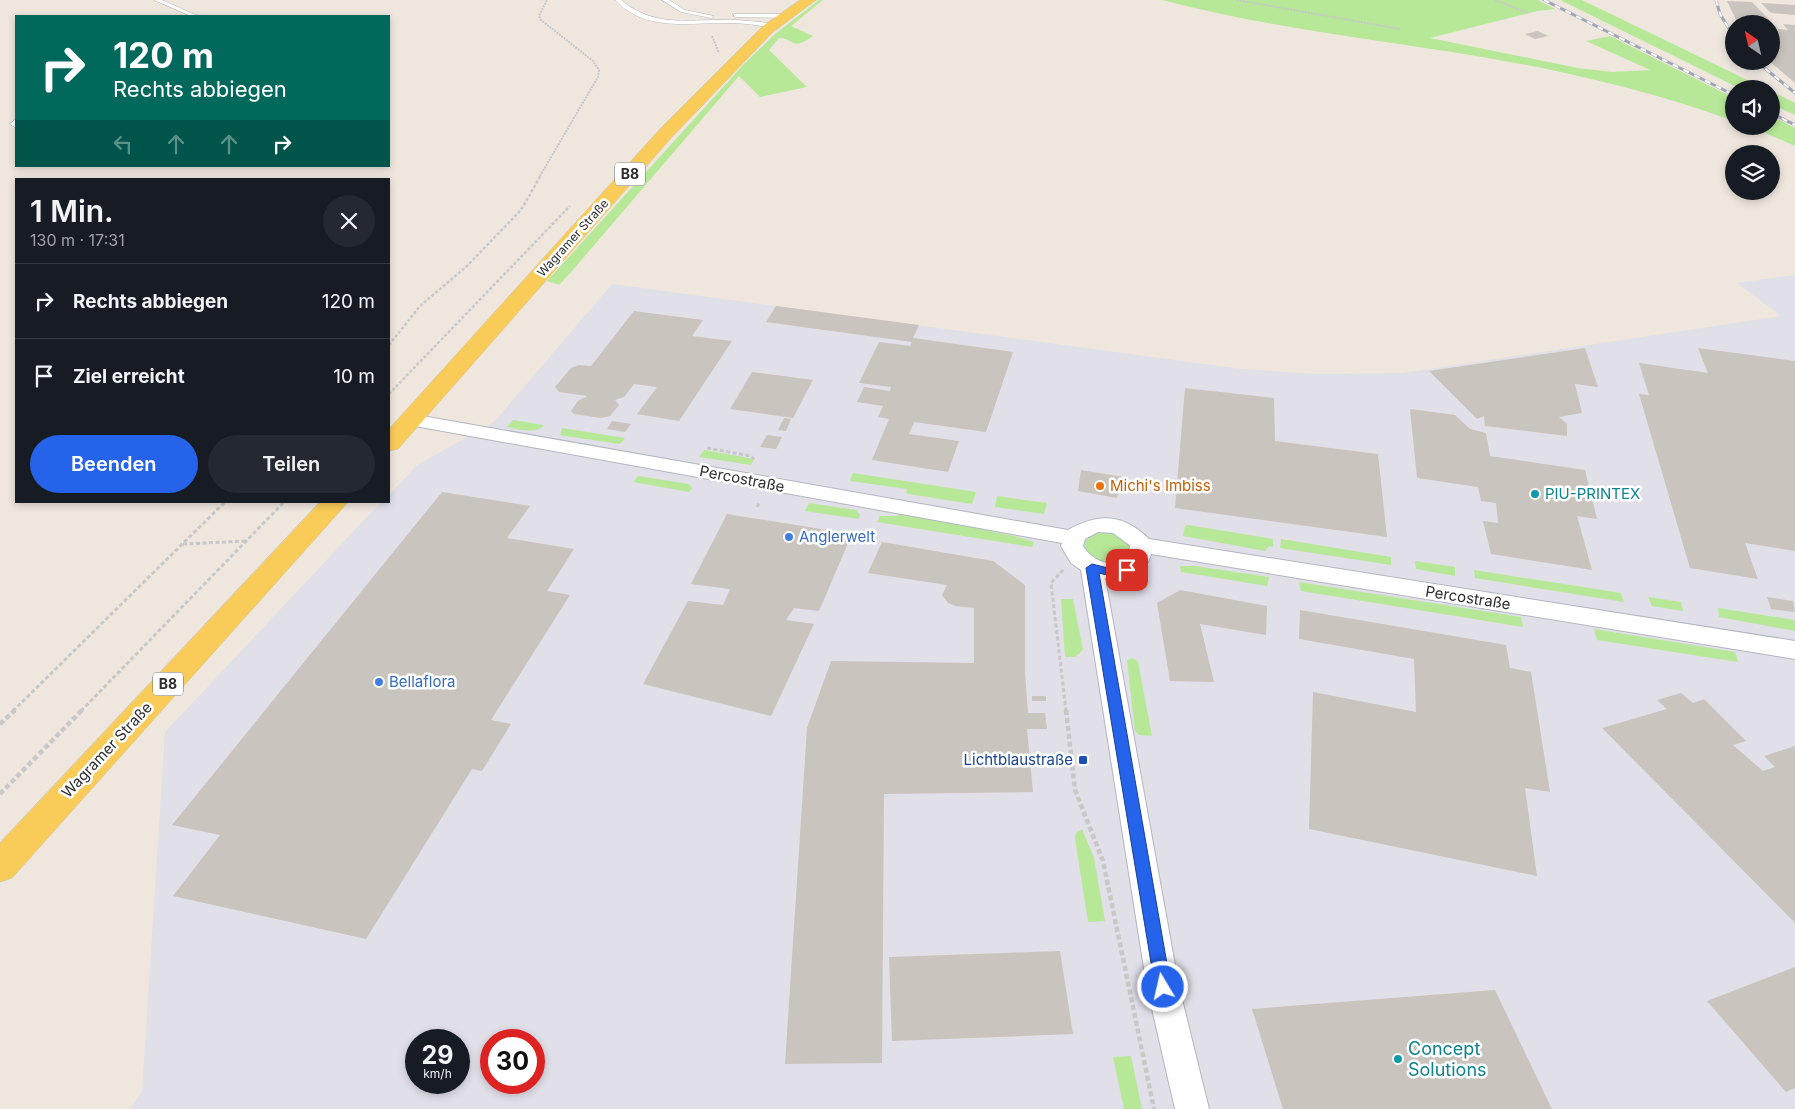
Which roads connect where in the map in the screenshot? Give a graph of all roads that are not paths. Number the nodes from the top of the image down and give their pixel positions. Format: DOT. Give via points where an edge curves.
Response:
graph roads {
  1 [pos="157,0"];
  2 [pos="618,0"];
  3 [pos="664,0"];
  4 [pos="809,0"];
  5 [pos="193,15"];
  6 [pos="699,15"];
  7 [pos="780,21"];
  8 [pos="700,22"];
  9 [pos="411,420"];
  10 [pos="390,443"];
  11 [pos="334,503"];
  12 [pos="1142,545"];
  13 [pos="1080,554"];
  14 [pos="1795,650"];
  15 [pos="0,867"];
  16 [pos="1192,1109"];
  1 -- 5 [label="lane"];
  2 -- 8 [label="lane" via="632,14 647,19"];
  3 -- 6 [label="lane" via="683,11"];
  4 -- 7 [label="main road, Wagramer Straße / B8"];
  6 -- 7 [label="lane"];
  6 -- 8 [label="lane"];
  7 -- 8 [label="lane"];
  7 -- 9 [label="main road, Wagramer Straße / B8" via="666,133"];
  9 -- 10 [label="main road, Wagramer Straße / B8"];
  9 -- 13 [label="street, Percostraße"];
  11 -- 15 [label="main road, Wagramer Straße / B8"];
  12 -- 13 [label="street" via="1138,563 1127,570 1108,572"];
  12 -- 13 [label="street" via="1128,530 1109,525 1084,528"];
  12 -- 14 [label="street, Percostraße"];
  13 -- 16 [label="street" via="1163,987"];
}
